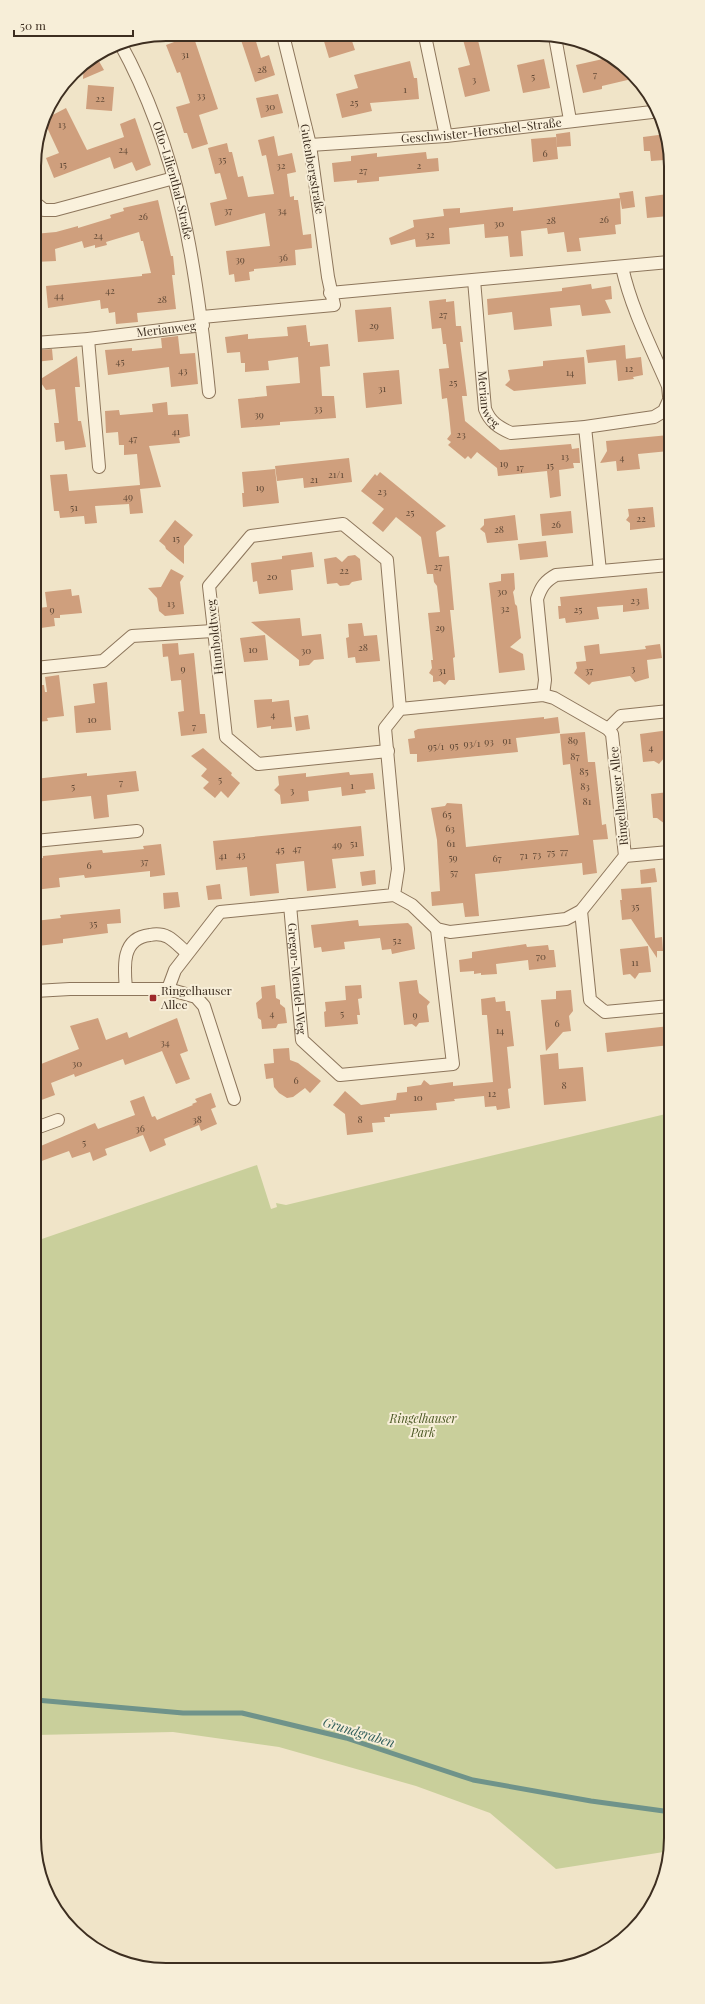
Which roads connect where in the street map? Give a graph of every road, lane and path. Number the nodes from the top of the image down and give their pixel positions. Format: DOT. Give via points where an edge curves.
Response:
graph roads {
  1 [pos="284,41"];
  2 [pos="426,41"];
  3 [pos="556,42"];
  4 [pos="123,49"];
  5 [pos="652,112"];
  6 [pos="570,120"];
  7 [pos="446,136"];
  8 [pos="310,145"];
  9 [pos="174,178"];
  10 [pos="41,208"];
  11 [pos="664,263"];
  12 [pos="622,267"];
  13 [pos="474,280"];
  14 [pos="330,293"];
  15 [pos="334,305"];
  16 [pos="202,321"];
  17 [pos="88,339"];
  18 [pos="41,342"];
  19 [pos="664,377"];
  20 [pos="209,392"];
  21 [pos="664,411"];
  22 [pos="585,427"];
  23 [pos="99,466"];
  24 [pos="664,565"];
  25 [pos="600,571"];
  26 [pos="213,631"];
  27 [pos="41,667"];
  28 [pos="544,695"];
  29 [pos="400,709"];
  30 [pos="664,712"];
  31 [pos="608,729"];
  32 [pos="388,751"];
  33 [pos="137,831"];
  34 [pos="41,840"];
  35 [pos="664,852"];
  36 [pos="625,856"];
  37 [pos="394,895"];
  38 [pos="290,905"];
  39 [pos="581,911"];
  40 [pos="438,929"];
  41 [pos="187,953"];
  42 [pos="168,988"];
  43 [pos="126,989"];
  44 [pos="41,992"];
  45 [pos="664,1007"];
  46 [pos="234,1099"];
  47 [pos="58,1120"];
  48 [pos="41,1126"];
  1 -- 8 [label="street, Gutenbergstraße"];
  2 -- 7 [label="street"];
  3 -- 6 [label="street"];
  4 -- 9 [label="street, Otto-Lilienthal-Straße" via="151,107"];
  5 -- 6 [label="street, Geschwister-Herschel-Straße"];
  6 -- 7 [label="street, Geschwister-Herschel-Straße"];
  7 -- 8 [label="street, Geschwister-Herschel-Straße"];
  8 -- 14 [label="street, Gutenbergstraße"];
  9 -- 10 [label="street" via="55,210"];
  9 -- 16 [label="street, Otto-Lilienthal-Straße" via="192,257"];
  11 -- 12 [label="street"];
  12 -- 13 [label="street"];
  12 -- 19 [label="street" via="626,284"];
  13 -- 14 [label="street"];
  13 -- 22 [label="street, Merianweg" via="485,409 489,419 500,429 511,433"];
  14 -- 15 [label="street, Gutenbergstraße"];
  15 -- 16 [label="street, Merianweg"];
  16 -- 17 [label="street, Merianweg"];
  16 -- 20 [label="street, Merianweg"];
  17 -- 18 [label="street, Merianweg"];
  17 -- 23 [label="street"];
  21 -- 22 [label="street, Merianweg" via="654,417"];
  22 -- 25 [label="street"];
  24 -- 25 [label="street"];
  25 -- 28 [label="street" via="556,575 540,587 537,599 545,680"];
  26 -- 27 [label="street" via="132,636 103,661"];
  26 -- 29 [label="street, Humboldtweg" via="209,586 251,536 343,524 387,560"];
  26 -- 32 [label="street, Humboldtweg" via="226,737 258,764"];
  28 -- 29 [label="street, Ringelhauser Allee"];
  28 -- 31 [label="street, Ringelhauser Allee" via="554,698"];
  29 -- 32 [label="street" via="385,728"];
  30 -- 31 [label="street" via="621,716"];
  31 -- 36 [label="street, Ringelhauser Allee" via="614,741"];
  32 -- 37 [label="street" via="398,869"];
  33 -- 34 [label="street"];
  35 -- 36 [label="street"];
  36 -- 39 [label="street, Ringelhauser Allee"];
  37 -- 38 [label="street"];
  37 -- 40 [label="street" via="412,905"];
  38 -- 40 [label="street, Gregor-Mendel-Weg" via="302,1040 340,1075 453,1064"];
  38 -- 41 [label="street" via="220,912"];
  39 -- 40 [label="street, Ringelhauser Allee" via="566,919 450,932"];
  39 -- 45 [label="street" via="590,1000 605,1012"];
  41 -- 42 [label="street" via="175,970"];
  41 -- 43 [label="street" via="167,937 156,934 141,936 129,946 124,963"];
  42 -- 43 [label="street"];
  42 -- 46 [label="street" via="196,997 204,1006"];
  43 -- 44 [label="street"];
  47 -- 48 [label="street"];
}
